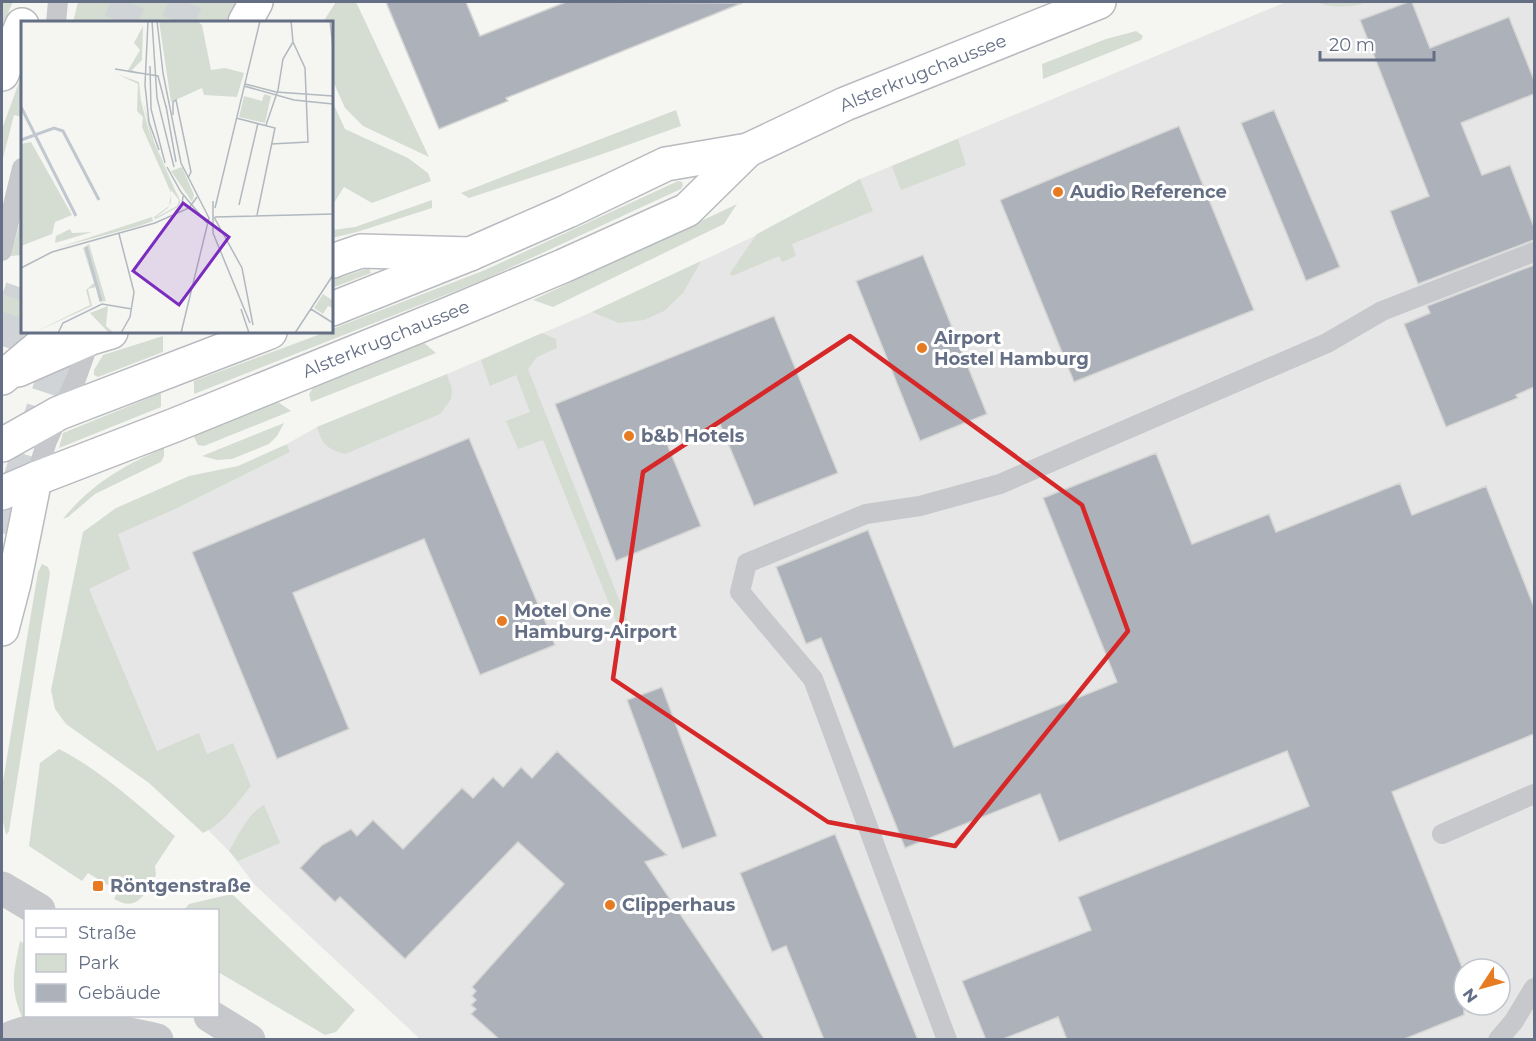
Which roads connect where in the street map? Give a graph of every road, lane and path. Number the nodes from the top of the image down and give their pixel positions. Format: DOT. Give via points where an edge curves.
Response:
graph roads {
  1 [pos="34,2"];
  2 [pos="58,2"];
  3 [pos="256,2"];
  4 [pos="1099,2"];
  5 [pos="24,21"];
  6 [pos="56,21"];
  7 [pos="246,21"];
  8 [pos="21,29"];
  9 [pos="2,74"];
  10 [pos="748,150"];
  11 [pos="21,172"];
  12 [pos="2,251"];
  13 [pos="1534,252"];
  14 [pos="470,255"];
  15 [pos="333,261"];
  16 [pos="333,309"];
  17 [pos="56,333"];
  18 [pos="267,333"];
  19 [pos="98,334"];
  20 [pos="2,377"];
  21 [pos="59,413"];
  22 [pos="2,445"];
  23 [pos="35,479"];
  24 [pos="2,492"];
  25 [pos="2,629"];
  26 [pos="1534,794"];
  27 [pos="1442,834"];
  28 [pos="2,888"];
  29 [pos="37,909"];
  30 [pos="1534,988"];
  31 [pos="212,1017"];
  32 [pos="5,1040"];
  33 [pos="157,1040"];
  34 [pos="249,1040"];
  35 [pos="947,1040"];
  36 [pos="1498,1040"];
  1 -- 5 [label="main road"];
  2 -- 6 [label="lane"];
  3 -- 7 [label="main road"];
  4 -- 10 [label="main road, Alsterkrugchaussee" via="845,104"];
  8 -- 9 [label="main road"];
  10 -- 14 [label="main road, Alsterkrugchaussee" via="666,164"];
  10 -- 23 [label="main road, Alsterkrugchaussee" via="687,210 451,313"];
  11 -- 12 [label="lane"];
  13 -- 35 [label="lane" via="1382,311 1327,343 1000,484 920,506 866,514 747,563 740,592 813,679"];
  14 -- 15 [label="main road, Alsterkrugchaussee" via="362,251"];
  14 -- 16 [label="main road, Alsterkrugchaussee"];
  17 -- 20 [label="main road"];
  18 -- 21 [label="main road"];
  19 -- 20 [label="main road"];
  19 -- 21 [label="lane"];
  21 -- 22 [label="main road"];
  21 -- 23 [label="lane"];
  23 -- 24 [label="main road, Alsterkrugchaussee"];
  23 -- 25 [label="main road"];
  26 -- 27 [label="lane"];
  28 -- 29 [label="street"];
  30 -- 36 [label="lane"];
  31 -- 34 [label="street"];
  32 -- 33 [label="street" via="43,1028 74,1025 109,1028"];
}
